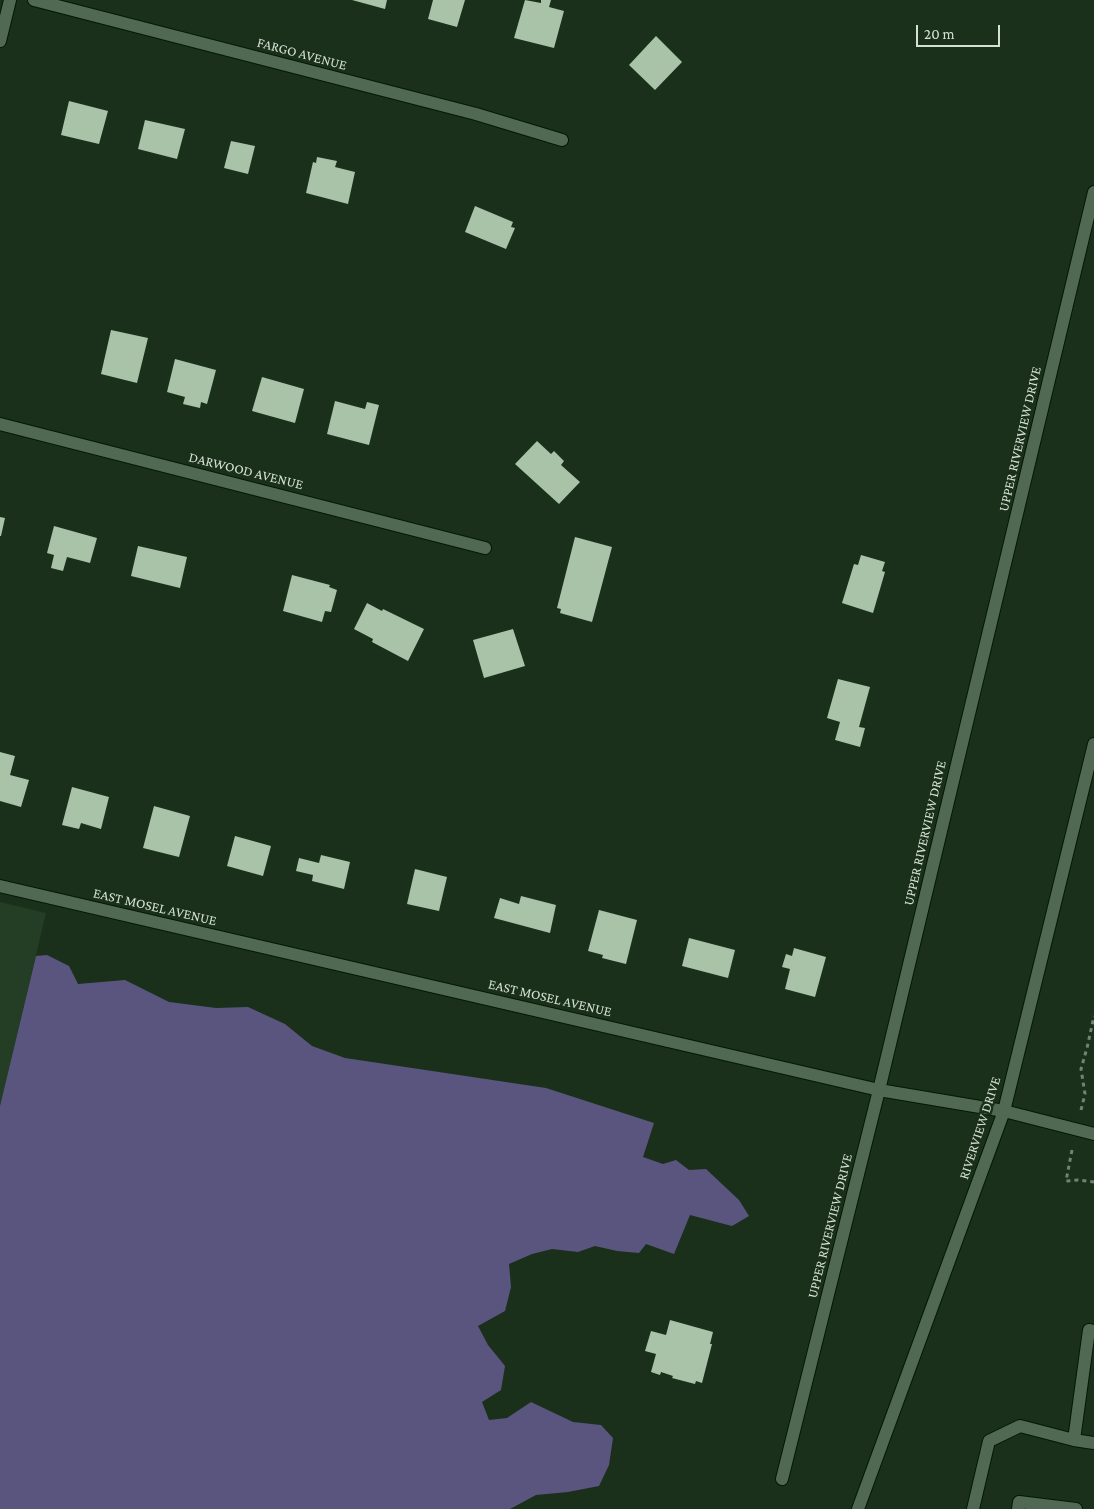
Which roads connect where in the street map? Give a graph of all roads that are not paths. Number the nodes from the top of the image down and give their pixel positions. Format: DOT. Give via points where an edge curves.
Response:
graph roads {
  1 [pos="10,0"];
  2 [pos="34,0"];
  3 [pos="0,41"];
  4 [pos="562,140"];
  5 [pos="1094,192"];
  6 [pos="0,424"];
  7 [pos="485,548"];
  8 [pos="1094,744"];
  9 [pos="0,886"];
  10 [pos="879,1090"];
  11 [pos="1004,1111"];
  12 [pos="1094,1134"];
  13 [pos="1094,1330"];
  14 [pos="1074,1440"];
  15 [pos="1094,1443"];
  16 [pos="782,1479"];
  17 [pos="858,1509"];
  18 [pos="973,1509"];
  19 [pos="1018,1509"];
  20 [pos="1076,1509"];
  1 -- 3 [label="street"];
  2 -- 4 [label="street, FARGO AVENUE" via="476,114"];
  5 -- 10 [label="street, UPPER RIVERVIEW DRIVE"];
  6 -- 7 [label="street, DARWOOD AVENUE"];
  8 -- 11 [label="street, RIVERVIEW DRIVE"];
  9 -- 10 [label="street, EAST MOSEL AVENUE"];
  10 -- 11 [label="street, EAST MOSEL AVENUE"];
  10 -- 16 [label="street, UPPER RIVERVIEW DRIVE"];
  11 -- 12 [label="street, EAST MOSEL AVENUE"];
  11 -- 17 [label="street, RIVERVIEW DRIVE"];
  13 -- 14 [label="street" via="1089,1330"];
  14 -- 15 [label="street"];
  14 -- 18 [label="street" via="1020,1426 989,1441"];
  19 -- 20 [label="street" via="1019,1502"];
}
